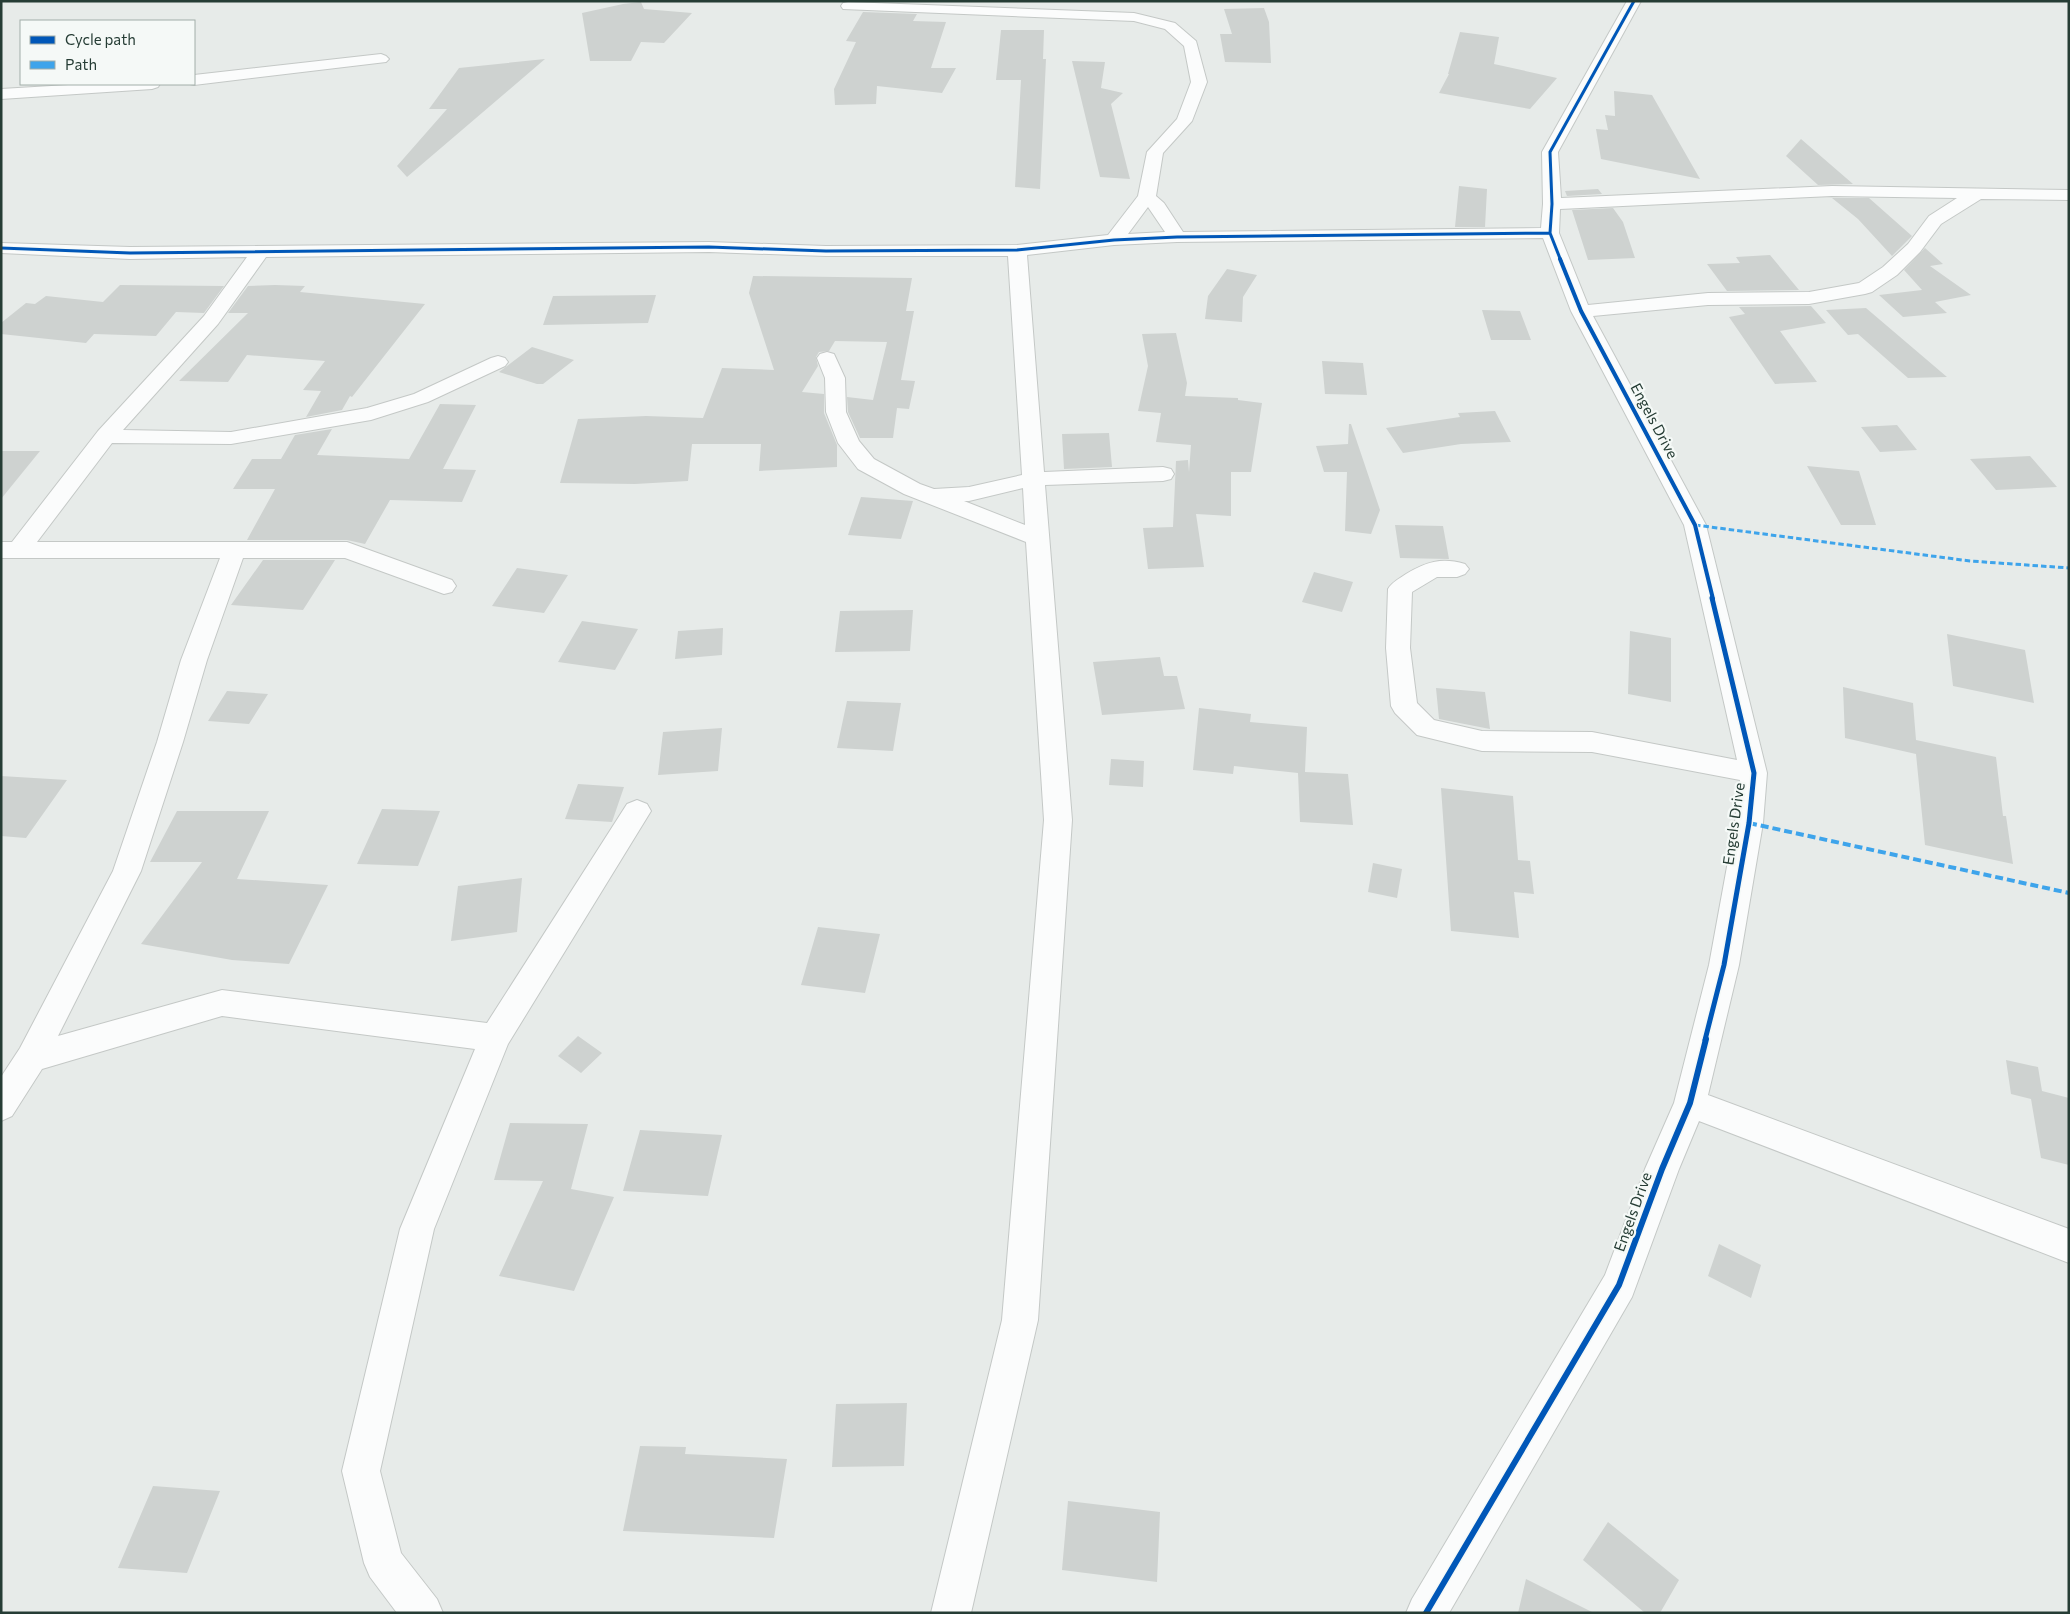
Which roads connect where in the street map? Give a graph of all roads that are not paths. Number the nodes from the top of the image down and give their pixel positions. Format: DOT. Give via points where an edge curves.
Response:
graph roads {
  1 [pos="1634,1"];
  2 [pos="848,6"];
  3 [pos="381,59"];
  4 [pos="195,80"];
  5 [pos="137,85"];
  6 [pos="1,94"];
  7 [pos="1976,194"];
  8 [pos="2069,195"];
  9 [pos="1147,197"];
  10 [pos="1552,204"];
  11 [pos="1550,233"];
  12 [pos="1177,237"];
  13 [pos="1114,240"];
  14 [pos="1,248"];
  15 [pos="1017,250"];
  16 [pos="260,253"];
  17 [pos="1581,311"];
  18 [pos="827,358"];
  19 [pos="498,362"];
  20 [pos="106,436"];
  21 [pos="1163,474"];
  22 [pos="1034,479"];
  23 [pos="932,496"];
  24 [pos="1038,538"];
  25 [pos="10,550"];
  26 [pos="234,550"];
  27 [pos="1457,569"];
  28 [pos="444,586"];
  29 [pos="1754,773"];
  30 [pos="637,811"];
  31 [pos="495,1038"];
  32 [pos="31,1058"];
  33 [pos="1690,1103"];
  34 [pos="1,1106"];
  35 [pos="2069,1246"];
  36 [pos="423,1613"];
  37 [pos="951,1613"];
  38 [pos="1426,1613"];
  1 -- 10 [label="street, Engels Drive" via="1550,152"];
  2 -- 9 [label="street" via="1134,17 1170,26 1191,44 1199,82 1184,122 1155,152"];
  3 -- 4 [label="street"];
  5 -- 6 [label="street"];
  7 -- 8 [label="street"];
  7 -- 10 [label="street" via="1832,191"];
  7 -- 17 [label="street" via="1935,220 1914,248 1890,271 1865,288 1809,298 1708,299"];
  9 -- 12 [label="street" via="1158,207"];
  9 -- 13 [label="street"];
  10 -- 11 [label="street, Engels Drive"];
  11 -- 12 [label="street"];
  11 -- 17 [label="street, Engels Drive"];
  12 -- 13 [label="street"];
  13 -- 15 [label="street"];
  14 -- 16 [label="street"];
  15 -- 16 [label="street" via="826,251 709,247"];
  15 -- 22 [label="street"];
  16 -- 20 [label="street" via="211,320"];
  17 -- 29 [label="street, Engels Drive" via="1695,525"];
  18 -- 23 [label="street" via="835,378 836,412 849,443 866,464 912,490"];
  19 -- 20 [label="street" via="421,398 371,414 231,438"];
  20 -- 25 [label="street"];
  21 -- 22 [label="street"];
  22 -- 23 [label="street" via="969,494"];
  22 -- 24 [label="street"];
  23 -- 24 [label="street"];
  24 -- 37 [label="street" via="1058,820 1020,1320"];
  25 -- 26 [label="street"];
  26 -- 28 [label="street" via="346,550"];
  26 -- 32 [label="street" via="194,660 128,871"];
  27 -- 29 [label="street" via="1432,569 1400,589 1398,648 1404,706 1426,728 1482,741 1592,742"];
  29 -- 33 [label="street, Engels Drive" via="1749,823 1724,964"];
  30 -- 31 [label="street"];
  31 -- 32 [label="street" via="222,1003"];
  31 -- 36 [label="street" via="417,1229 361,1471 384,1563"];
  32 -- 34 [label="street"];
  33 -- 35 [label="street"];
  33 -- 38 [label="street, Engels Drive" via="1619,1285"];
}
